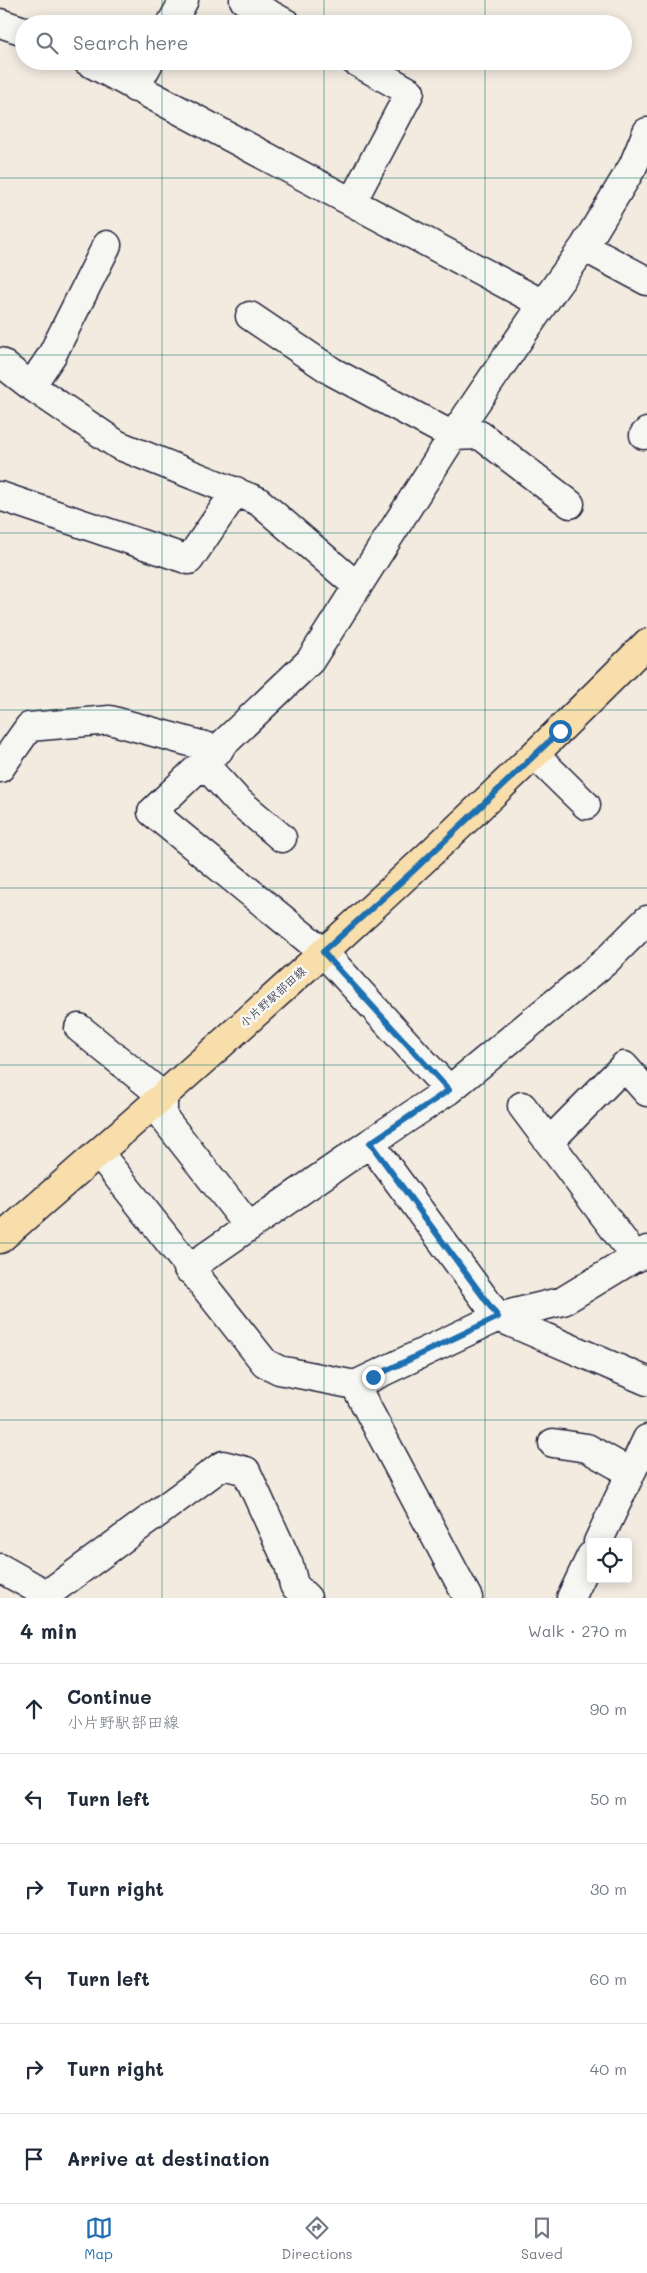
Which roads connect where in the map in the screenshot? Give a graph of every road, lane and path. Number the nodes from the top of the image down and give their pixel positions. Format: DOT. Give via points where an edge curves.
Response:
graph roads {
  1 [pos="184,0"];
  2 [pos="244,0"];
  3 [pos="176,15"];
  4 [pos="271,15"];
  5 [pos="0,23"];
  6 [pos="15,28"];
  7 [pos="103,70"];
  8 [pos="145,70"];
  9 [pos="371,70"];
  10 [pos="136,88"];
  11 [pos="647,132"];
  12 [pos="352,202"];
  13 [pos="107,245"];
  14 [pos="584,247"];
  15 [pos="647,281"];
  16 [pos="543,304"];
  17 [pos="250,316"];
  18 [pos="0,362"];
  19 [pos="31,386"];
  20 [pos="453,436"];
  21 [pos="236,491"];
  22 [pos="0,496"];
  23 [pos="570,504"];
  24 [pos="358,586"];
  25 [pos="647,643"];
  26 [pos="535,755"];
  27 [pos="212,757"];
  28 [pos="0,768"];
  29 [pos="586,805"];
  30 [pos="282,838"];
  31 [pos="647,920"];
  32 [pos="323,952"];
  33 [pos="79,1028"];
  34 [pos="449,1090"];
  35 [pos="647,1092"];
  36 [pos="163,1096"];
  37 [pos="522,1106"];
  38 [pos="550,1141"];
  39 [pos="370,1143"];
  40 [pos="98,1153"];
  41 [pos="240,1215"];
  42 [pos="0,1239"];
  43 [pos="642,1254"];
  44 [pos="188,1268"];
  45 [pos="498,1317"];
  46 [pos="647,1380"];
  47 [pos="355,1385"];
  48 [pos="647,1439"];
  49 [pos="554,1443"];
  50 [pos="632,1470"];
  51 [pos="600,1538"];
  52 [pos="587,1564"];
  53 [pos="0,1568"];
  54 [pos="292,1594"];
  55 [pos="46,1596"];
  56 [pos="468,1598"];
  57 [pos="571,1598"];
  1 -- 3 [label="street"];
  2 -- 4 [label="street"];
  5 -- 6 [label="street"];
  7 -- 10 [label="street"];
  8 -- 10 [label="street"];
  9 -- 12 [label="street" via="410,92"];
  10 -- 12 [label="street"];
  11 -- 14 [label="street" via="633,166"];
  12 -- 16 [label="street"];
  13 -- 19 [label="street" via="52,355"];
  14 -- 15 [label="street"];
  14 -- 16 [label="street"];
  16 -- 20 [label="street"];
  17 -- 20 [label="street" via="333,372"];
  18 -- 19 [label="street"];
  19 -- 21 [label="street" via="118,445"];
  20 -- 23 [label="street" via="480,435"];
  20 -- 24 [label="street"];
  21 -- 22 [label="street" via="189,560"];
  21 -- 24 [label="street" via="258,501"];
  24 -- 27 [label="street" via="310,661"];
  25 -- 26 [label="main road, 小片野駅部田線"];
  26 -- 29 [label="street"];
  26 -- 32 [label="main road, 小片野駅部田線"];
  27 -- 28 [label="street" via="110,720 28,728"];
  27 -- 30 [label="street" via="237,800"];
  27 -- 32 [label="street" via="152,812"];
  31 -- 34 [label="street" via="605,962"];
  32 -- 34 [label="street"];
  32 -- 36 [label="main road, 小片野駅部田線"];
  33 -- 36 [label="street"];
  34 -- 39 [label="street"];
  35 -- 38 [label="street" via="624,1066"];
  36 -- 40 [label="main road, 小片野駅部田線"];
  36 -- 41 [label="street" via="163,1117"];
  37 -- 38 [label="street"];
  38 -- 43 [label="street"];
  39 -- 44 [label="street"];
  39 -- 45 [label="street"];
  40 -- 42 [label="main road, 小片野駅部田線"];
  40 -- 44 [label="street"];
  43 -- 45 [label="street" via="563,1301"];
  44 -- 47 [label="street" via="265,1363 279,1370"];
  45 -- 46 [label="street"];
  45 -- 47 [label="street"];
  47 -- 56 [label="street"];
  48 -- 50 [label="street"];
  49 -- 50 [label="street" via="587,1448"];
  50 -- 51 [label="street"];
  52 -- 57 [label="street"];
  53 -- 55 [label="street"];
  54 -- 55 [label="street" via="290,1565 246,1471 223,1465"];
}
